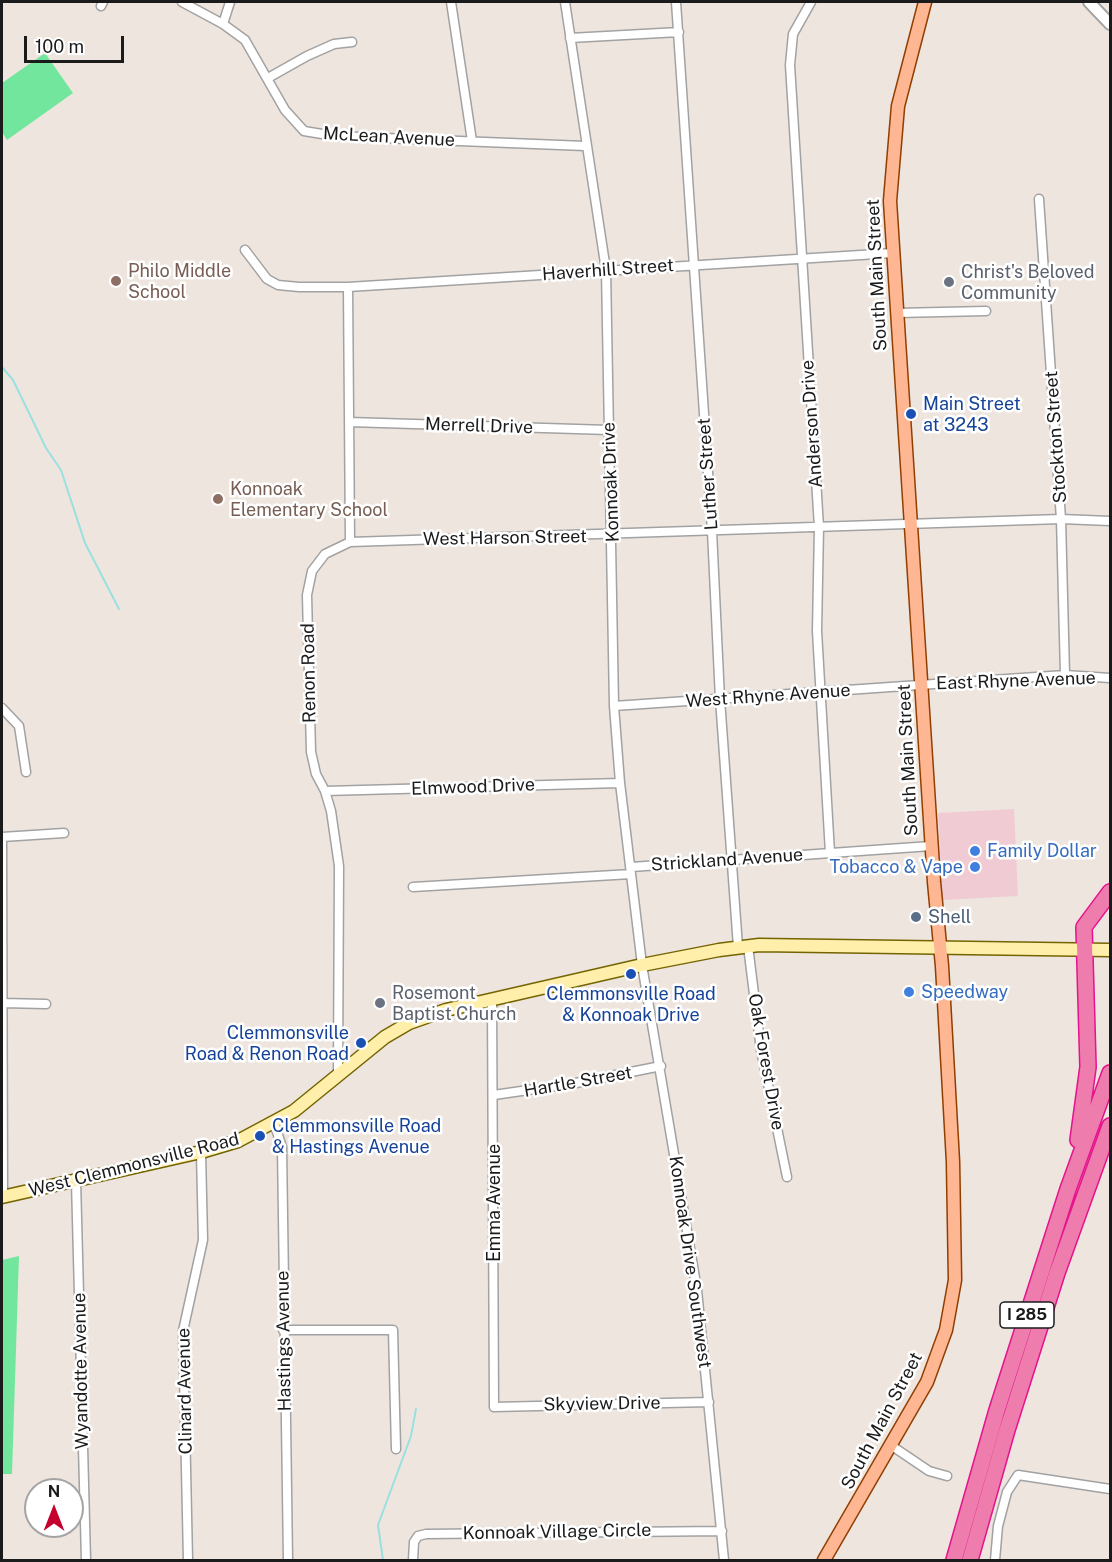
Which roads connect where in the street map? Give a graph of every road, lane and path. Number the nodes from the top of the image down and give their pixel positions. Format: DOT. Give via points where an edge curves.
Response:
graph roads {
  1 [pos="182,2"];
  2 [pos="230,2"];
  3 [pos="451,2"];
  4 [pos="565,2"];
  5 [pos="676,2"];
  6 [pos="811,2"];
  7 [pos="926,2"];
  8 [pos="1089,2"];
  9 [pos="223,24"];
  10 [pos="1110,24"];
  11 [pos="679,32"];
  12 [pos="570,38"];
  13 [pos="351,42"];
  14 [pos="268,78"];
  15 [pos="472,141"];
  16 [pos="585,146"];
  17 [pos="1039,199"];
  18 [pos="245,250"];
  19 [pos="893,253"];
  20 [pos="802,258"];
  21 [pos="695,264"];
  22 [pos="606,270"];
  23 [pos="348,287"];
  24 [pos="987,311"];
  25 [pos="897,313"];
  26 [pos="349,422"];
  27 [pos="609,430"];
  28 [pos="1061,519"];
  29 [pos="1110,521"];
  30 [pos="911,525"];
  31 [pos="819,527"];
  32 [pos="712,531"];
  33 [pos="613,535"];
  34 [pos="350,542"];
  35 [pos="1065,675"];
  36 [pos="1110,678"];
  37 [pos="922,685"];
  38 [pos="820,692"];
  39 [pos="720,699"];
  40 [pos="614,706"];
  41 [pos="2,708"];
  42 [pos="26,772"];
  43 [pos="620,783"];
  44 [pos="326,791"];
  45 [pos="64,833"];
  46 [pos="2,837"];
  47 [pos="932,846"];
  48 [pos="830,853"];
  49 [pos="730,858"];
  50 [pos="631,870"];
  51 [pos="413,887"];
  52 [pos="1110,892"];
  53 [pos="743,946"];
  54 [pos="940,948"];
  55 [pos="1085,950"];
  56 [pos="1110,950"];
  57 [pos="642,965"];
  58 [pos="492,1000"];
  59 [pos="2,1003"];
  60 [pos="46,1004"];
  61 [pos="661,1066"];
  62 [pos="1110,1073"];
  63 [pos="338,1075"];
  64 [pos="494,1095"];
  65 [pos="274,1123"];
  66 [pos="1110,1126"];
  67 [pos="1110,1140"];
  68 [pos="201,1152"];
  69 [pos="1095,1167"];
  70 [pos="787,1177"];
  71 [pos="76,1181"];
  72 [pos="1068,1189"];
  73 [pos="2,1197"];
  74 [pos="283,1330"];
  75 [pos="709,1402"];
  76 [pos="494,1407"];
  77 [pos="892,1446"];
  78 [pos="396,1449"];
  79 [pos="947,1476"];
  80 [pos="1110,1489"];
  81 [pos="722,1531"];
  82 [pos="86,1560"];
  83 [pos="188,1560"];
  84 [pos="288,1560"];
  85 [pos="413,1560"];
  86 [pos="724,1560"];
  87 [pos="824,1560"];
  88 [pos="954,1560"];
  89 [pos="970,1560"];
  90 [pos="995,1560"];
  1 -- 9 [label="street, McLean Avenue"];
  2 -- 9 [label="street"];
  3 -- 15 [label="street"];
  4 -- 12 [label="street, Konnoak Drive"];
  5 -- 11 [label="street, Luther Street"];
  6 -- 20 [label="street, Anderson Drive" via="793,34 790,64"];
  7 -- 19 [label="main road, South Main Street" via="898,106 891,171"];
  8 -- 10 [label="street"];
  9 -- 14 [label="street, McLean Avenue" via="245,40"];
  11 -- 12 [label="street"];
  11 -- 21 [label="street, Luther Street"];
  12 -- 16 [label="street, Konnoak Drive"];
  13 -- 14 [label="street" via="334,44"];
  14 -- 15 [label="street, McLean Avenue" via="285,110 304,131 336,136"];
  15 -- 16 [label="street, McLean Avenue"];
  16 -- 22 [label="street, Konnoak Drive"];
  17 -- 28 [label="street, Stockton Street"];
  18 -- 23 [label="street, Haverhill Street" via="261,273 284,286"];
  19 -- 20 [label="street, Haverhill Street"];
  19 -- 25 [label="main road, South Main Street"];
  20 -- 21 [label="street, Haverhill Street"];
  20 -- 31 [label="street, Anderson Drive"];
  21 -- 22 [label="street, Haverhill Street"];
  21 -- 32 [label="street, Luther Street"];
  22 -- 23 [label="street, Haverhill Street"];
  22 -- 27 [label="street, Konnoak Drive"];
  23 -- 26 [label="street"];
  24 -- 25 [label="street"];
  25 -- 30 [label="main road, South Main Street"];
  26 -- 27 [label="street, Merrell Drive"];
  26 -- 34 [label="street"];
  27 -- 33 [label="street, Konnoak Drive"];
  28 -- 29 [label="street, West Harson Street"];
  28 -- 30 [label="street, West Harson Street"];
  28 -- 35 [label="street, Stockton Street"];
  30 -- 31 [label="street, West Harson Street"];
  30 -- 37 [label="main road, South Main Street"];
  31 -- 32 [label="street, West Harson Street"];
  31 -- 38 [label="street, Anderson Drive"];
  32 -- 33 [label="street, West Harson Street"];
  32 -- 39 [label="street, Luther Street"];
  33 -- 34 [label="street, West Harson Street"];
  33 -- 40 [label="street, Konnoak Drive"];
  34 -- 44 [label="street, Renon Road" via="325,554 312,571 307,595 311,752 316,774"];
  35 -- 36 [label="street, East Rhyne Avenue"];
  35 -- 37 [label="street, East Rhyne Avenue"];
  37 -- 38 [label="street, West Rhyne Avenue"];
  37 -- 47 [label="main road, South Main Street"];
  38 -- 39 [label="street, West Rhyne Avenue"];
  38 -- 48 [label="street, Anderson Drive"];
  39 -- 40 [label="street, West Rhyne Avenue"];
  39 -- 49 [label="street, Luther Street"];
  40 -- 43 [label="street, Konnoak Drive"];
  41 -- 42 [label="street" via="19,726"];
  43 -- 44 [label="street, Elmwood Drive"];
  43 -- 50 [label="street, Konnoak Drive"];
  44 -- 63 [label="street, Renon Road" via="339,866"];
  45 -- 46 [label="street"];
  46 -- 59 [label="street"];
  47 -- 48 [label="street, Strickland Avenue"];
  47 -- 54 [label="main road, South Main Street"];
  48 -- 49 [label="street, Strickland Avenue"];
  49 -- 50 [label="street, Strickland Avenue"];
  49 -- 53 [label="street, Luther Street"];
  50 -- 51 [label="street, Strickland Avenue"];
  50 -- 57 [label="street, Konnoak Drive"];
  52 -- 55 [label="highway" via="1084,927"];
  53 -- 54 [label="main road, West Clemmonsville Road"];
  53 -- 57 [label="main road, West Clemmonsville Road"];
  53 -- 70 [label="street, Oak Forest Drive"];
  54 -- 55 [label="main road, West Clemmonsville Road"];
  54 -- 77 [label="main road, South Main Street" via="956,1280 938,1355"];
  55 -- 56 [label="main road, West Clemmonsville Road"];
  55 -- 72 [label="highway" via="1088,1068"];
  57 -- 58 [label="main road, West Clemmonsville Road"];
  57 -- 61 [label="street, Konnoak Drive Southwest"];
  58 -- 63 [label="main road, West Clemmonsville Road" via="409,1023"];
  58 -- 64 [label="street, Emma Avenue"];
  59 -- 60 [label="street"];
  59 -- 73 [label="street"];
  61 -- 64 [label="street, Hartle Street"];
  61 -- 75 [label="street, Konnoak Drive Southwest" via="697,1290"];
  62 -- 72 [label="highway, I 285"];
  63 -- 65 [label="main road, West Clemmonsville Road"];
  64 -- 76 [label="street, Emma Avenue"];
  65 -- 68 [label="main road, West Clemmonsville Road" via="238,1141"];
  65 -- 74 [label="street, Hastings Avenue" via="282,1147"];
  66 -- 69 [label="highway, I 285"];
  67 -- 69 [label="highway"];
  68 -- 71 [label="main road, West Clemmonsville Road"];
  68 -- 83 [label="street, Clinard Avenue" via="203,1240 183,1331"];
  69 -- 89 [label="highway, I 285" via="1053,1284"];
  71 -- 73 [label="main road, West Clemmonsville Road"];
  71 -- 82 [label="street, Wyandotte Avenue"];
  72 -- 88 [label="highway, I 285"];
  74 -- 78 [label="street" via="393,1330"];
  74 -- 84 [label="street, Hastings Avenue"];
  75 -- 76 [label="street, Skyview Drive"];
  75 -- 81 [label="street, Konnoak Drive Southwest"];
  77 -- 79 [label="street" via="917,1464"];
  77 -- 87 [label="main road, South Main Street"];
  80 -- 90 [label="street" via="1018,1475 1007,1492"];
  81 -- 85 [label="street, Konnoak Village Circle" via="426,1534 414,1542"];
  81 -- 86 [label="street, Konnoak Drive Southwest"];
}
